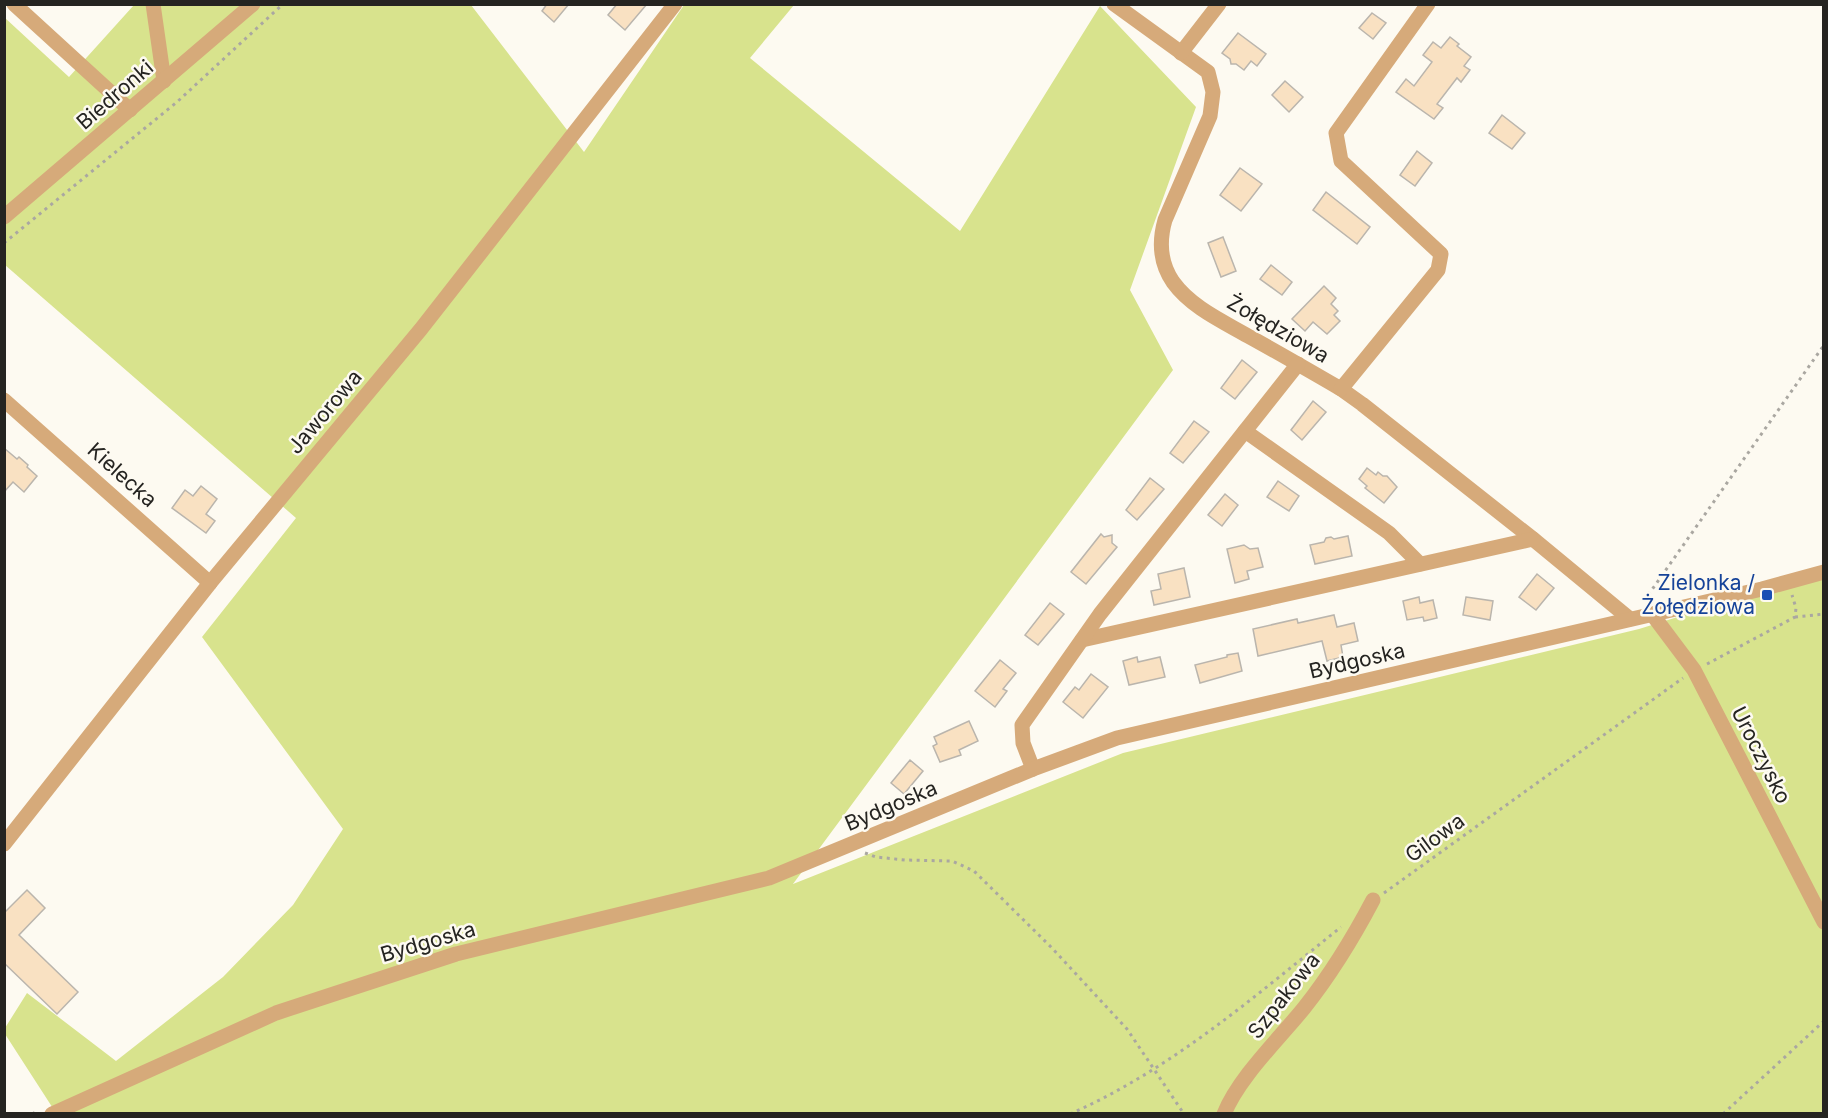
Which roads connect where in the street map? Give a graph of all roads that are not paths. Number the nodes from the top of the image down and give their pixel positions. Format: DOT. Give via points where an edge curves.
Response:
graph roads {
  1 [pos="14,4"];
  2 [pos="153,4"];
  3 [pos="253,4"];
  4 [pos="675,4"];
  5 [pos="1114,4"];
  6 [pos="1219,4"];
  7 [pos="1428,4"];
  8 [pos="1181,52"];
  9 [pos="164,81"];
  10 [pos="130,111"];
  11 [pos="4,217"];
  12 [pos="1298,364"];
  13 [pos="1341,389"];
  14 [pos="4,400"];
  15 [pos="1245,431"];
  16 [pos="1533,539"];
  17 [pos="1420,564"];
  18 [pos="1824,572"];
  19 [pos="210,583"];
  20 [pos="1652,615"];
  21 [pos="1630,619"];
  22 [pos="1082,640"];
  23 [pos="1033,769"];
  24 [pos="4,844"];
  25 [pos="1373,900"];
  26 [pos="1824,922"];
  27 [pos="52,1113"];
  28 [pos="1224,1113"];
  1 -- 10 [label="street"];
  2 -- 9 [label="street"];
  3 -- 9 [label="street, Biedronki"];
  4 -- 19 [label="street, Jaworowa" via="421,329"];
  5 -- 8 [label="street, Żołędziowa"];
  6 -- 8 [label="street"];
  7 -- 13 [label="street" via="1336,133 1341,161 1441,254 1438,270"];
  8 -- 12 [label="street, Żołędziowa" via="1208,72 1213,92 1210,116 1165,220 1161,243 1166,268 1172,281 1192,302"];
  9 -- 10 [label="street, Biedronki"];
  10 -- 11 [label="street, Biedronki"];
  12 -- 13 [label="street, Żołędziowa"];
  12 -- 15 [label="street"];
  13 -- 16 [label="street, Żołędziowa"];
  14 -- 19 [label="street, Kielecka"];
  15 -- 17 [label="street" via="1389,534"];
  15 -- 22 [label="street"];
  16 -- 17 [label="street"];
  16 -- 21 [label="street, Żołędziowa"];
  17 -- 22 [label="street"];
  18 -- 20 [label="street, Bydgoska"];
  19 -- 24 [label="street, Jaworowa"];
  20 -- 21 [label="street, Bydgoska"];
  20 -- 26 [label="street, Uroczysko" via="1694,670"];
  21 -- 23 [label="street, Bydgoska" via="1117,738"];
  22 -- 23 [label="street" via="1022,725 1023,743"];
  23 -- 27 [label="street, Bydgoska" via="744,886 456,954 310,1000"];
  25 -- 28 [label="street, Szpakowa" via="1351,943"];
}
